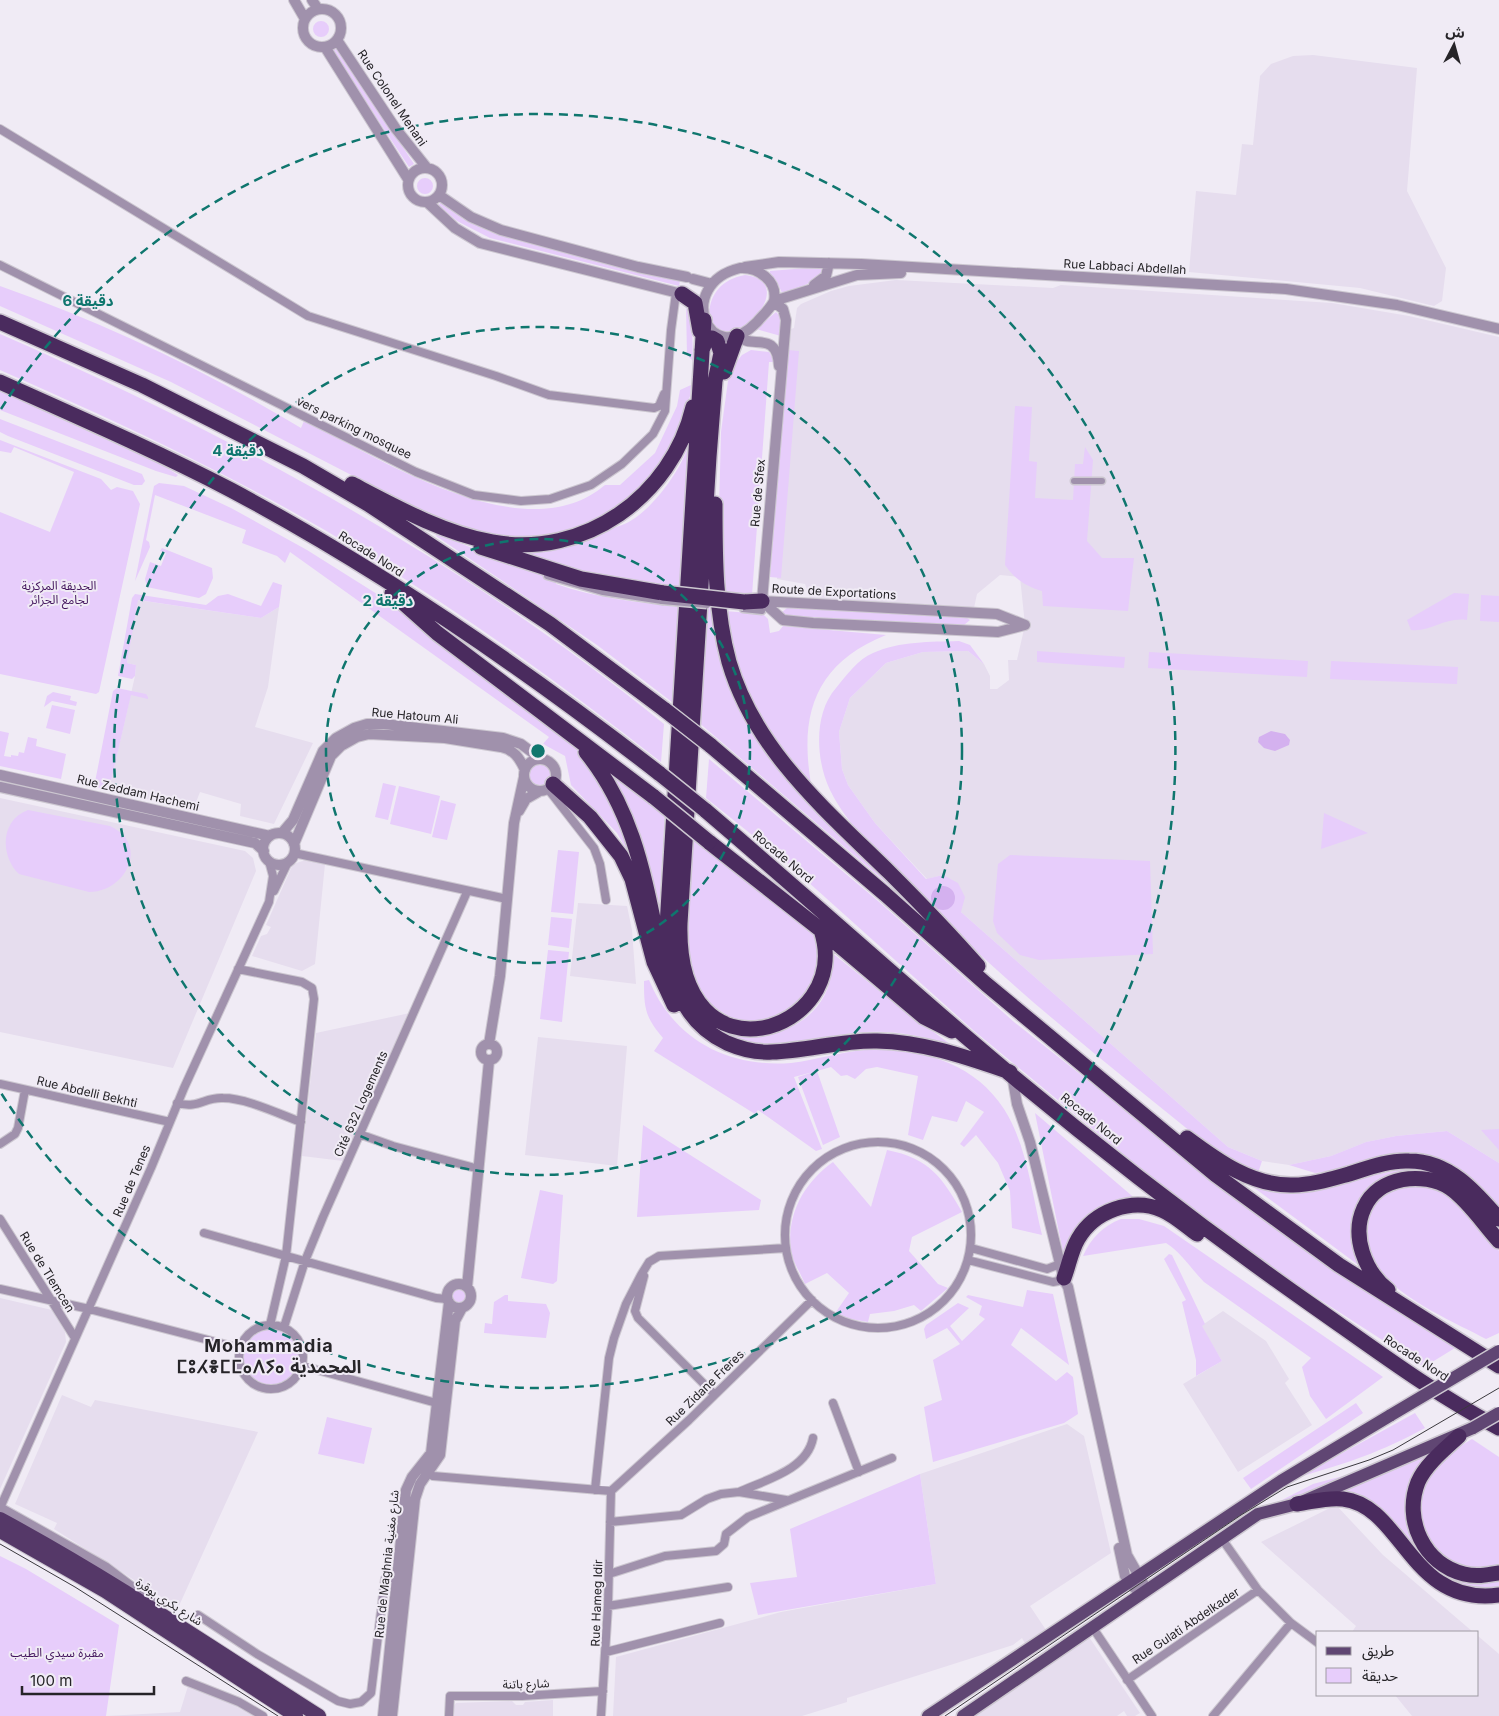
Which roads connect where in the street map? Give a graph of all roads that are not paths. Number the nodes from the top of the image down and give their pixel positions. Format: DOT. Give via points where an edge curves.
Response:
graph roads {
  1 [pos="294,0"];
  2 [pos="312,0"];
  3 [pos="318,9"];
  4 [pos="305,19"];
  5 [pos="338,40"];
  6 [pos="324,47"];
  7 [pos="0,129"];
  8 [pos="427,168"];
  9 [pos="408,179"];
  10 [pos="439,195"];
  11 [pos="427,202"];
  12 [pos="829,263"];
  13 [pos="0,265"];
  14 [pos="745,268"];
  15 [pos="712,284"];
  16 [pos="799,293"];
  17 [pos="682,294"];
  18 [pos="705,300"];
  19 [pos="774,302"];
  20 [pos="785,314"];
  21 [pos="704,320"];
  22 [pos="0,322"];
  23 [pos="1499,329"];
  24 [pos="738,336"];
  25 [pos="1499,336"];
  26 [pos="89,360"];
  27 [pos="701,360"];
  28 [pos="726,366"];
  29 [pos="0,382"];
  30 [pos="667,385"];
  31 [pos="780,387"];
  32 [pos="714,391"];
  33 [pos="712,407"];
  34 [pos="715,427"];
  35 [pos="1074,481"];
  36 [pos="1102,481"];
  37 [pos="406,511"];
  38 [pos="372,572"];
  39 [pos="547,576"];
  40 [pos="663,597"];
  41 [pos="762,606"];
  42 [pos="976,613"];
  43 [pos="975,632"];
  44 [pos="569,731"];
  45 [pos="541,759"];
  46 [pos="524,773"];
  47 [pos="0,775"];
  48 [pos="0,787"];
  49 [pos="547,788"];
  50 [pos="514,823"];
  51 [pos="282,833"];
  52 [pos="270,836"];
  53 [pos="294,848"];
  54 [pos="264,851"];
  55 [pos="269,861"];
  56 [pos="288,862"];
  57 [pos="467,892"];
  58 [pos="507,899"];
  59 [pos="606,900"];
  60 [pos="269,902"];
  61 [pos="821,930"];
  62 [pos="238,969"];
  63 [pos="690,1015"];
  64 [pos="1043,1031"];
  65 [pos="966,1037"];
  66 [pos="1011,1073"];
  67 [pos="1099,1076"];
  68 [pos="0,1084"];
  69 [pos="25,1090"];
  70 [pos="177,1103"];
  71 [pos="170,1122"];
  72 [pos="302,1122"];
  73 [pos="359,1134"];
  74 [pos="0,1144"];
  75 [pos="479,1170"];
  76 [pos="0,1219"];
  77 [pos="1499,1219"];
  78 [pos="204,1233"];
  79 [pos="1499,1241"];
  80 [pos="786,1248"];
  81 [pos="971,1248"];
  82 [pos="1240,1255"];
  83 [pos="286,1256"];
  84 [pos="304,1260"];
  85 [pos="968,1260"];
  86 [pos="648,1262"];
  87 [pos="1063,1274"];
  88 [pos="467,1287"];
  89 [pos="0,1289"];
  90 [pos="812,1300"];
  91 [pos="448,1301"];
  92 [pos="53,1302"];
  93 [pos="462,1308"];
  94 [pos="89,1309"];
  95 [pos="270,1325"];
  96 [pos="284,1327"];
  97 [pos="75,1338"];
  98 [pos="1458,1342"];
  99 [pos="240,1348"];
  100 [pos="1499,1351"];
  101 [pos="303,1366"];
  102 [pos="1499,1366"];
  103 [pos="714,1394"];
  104 [pos="833,1403"];
  105 [pos="441,1404"];
  106 [pos="1497,1424"];
  107 [pos="1459,1436"];
  108 [pos="813,1438"];
  109 [pos="892,1458"];
  110 [pos="424,1471"];
  111 [pos="859,1472"];
  112 [pos="595,1490"];
  113 [pos="611,1491"];
  114 [pos="740,1492"];
  115 [pos="786,1500"];
  116 [pos="1297,1504"];
  117 [pos="0,1508"];
  118 [pos="0,1519"];
  119 [pos="610,1522"];
  120 [pos="0,1530"];
  121 [pos="1222,1539"];
  122 [pos="1499,1573"];
  123 [pos="610,1574"];
  124 [pos="403,1577"];
  125 [pos="1133,1579"];
  126 [pos="728,1587"];
  127 [pos="1258,1590"];
  128 [pos="1143,1593"];
  129 [pos="1499,1595"];
  130 [pos="608,1606"];
  131 [pos="198,1615"];
  132 [pos="720,1623"];
  133 [pos="1291,1623"];
  134 [pos="1093,1628"];
  135 [pos="188,1632"];
  136 [pos="1316,1642"];
  137 [pos="606,1652"];
  138 [pos="1127,1680"];
  139 [pos="186,1681"];
  140 [pos="603,1691"];
  141 [pos="263,1716"];
  142 [pos="296,1716"];
  143 [pos="320,1716"];
  144 [pos="383,1716"];
  145 [pos="392,1716"];
  146 [pos="449,1716"];
  147 [pos="601,1716"];
  148 [pos="928,1716"];
  149 [pos="964,1716"];
  150 [pos="1152,1716"];
  151 [pos="1213,1716"];
  1 -- 4 [label="street"];
  2 -- 3 [label="street"];
  3 -- 4 [label="street"];
  3 -- 5 [label="street" via="338,16 342,27"];
  4 -- 6 [label="street" via="303,30 306,38 317,47"];
  5 -- 6 [label="street"];
  5 -- 8 [label="street, Rue Colonel Menani" via="396,129"];
  6 -- 9 [label="street"];
  7 -- 30 [label="street, vers parking mosquee" via="308,316 549,396 654,408 661,402"];
  8 -- 9 [label="street" via="416,170"];
  8 -- 10 [label="street" via="440,177"];
  9 -- 11 [label="street" via="410,195 415,200"];
  10 -- 11 [label="street"];
  10 -- 15 [label="street" via="500,230"];
  11 -- 17 [label="street" via="455,228 480,243"];
  12 -- 14 [label="street, Rue Labbaci Abdellah" via="772,262"];
  12 -- 16 [label="street" via="825,278"];
  12 -- 23 [label="street, Rue Labbaci Abdellah" via="1293,290 1397,305"];
  13 -- 30 [label="street, vers parking mosquee" via="416,472 474,495 521,501 550,499 591,485 622,464 653,434 665,411"];
  14 -- 15 [label="street" via="734,269"];
  14 -- 19 [label="street" via="761,273 771,283"];
  15 -- 18 [label="street"];
  16 -- 19 [label="street, Rue Labbaci Abdellah"];
  16 -- 20 [label="street" via="789,301"];
  16 -- 25 [label="street, Rue Labbaci Abdellah" via="857,275 898,273 1277,293 1396,309"];
  17 -- 18 [label="street"];
  17 -- 27 [label="highway" via="691,299 698,311"];
  17 -- 30 [label="street, vers parking mosquee" via="671,330"];
  18 -- 21 [label="street"];
  19 -- 20 [label="street"];
  19 -- 24 [label="street" via="749,330"];
  20 -- 31 [label="street, Rue de Sfex"];
  21 -- 24 [label="street" via="722,336"];
  21 -- 27 [label="highway"];
  22 -- 26 [label="highway"];
  24 -- 28 [label="highway"];
  24 -- 31 [label="street, Rue de Sfex" via="744,341 764,342 772,346 779,360"];
  26 -- 37 [label="highway" via="184,398"];
  26 -- 64 [label="highway, bridge" via="254,441 368,504 550,624 710,745"];
  27 -- 32 [label="highway" via="707,338 717,341 720,353"];
  27 -- 37 [label="highway" via="690,420 668,465 652,488 633,505 597,528 546,544 509,544 461,534"];
  27 -- 63 [label="highway" via="667,926 671,973"];
  28 -- 32 [label="highway"];
  28 -- 34 [label="highway"];
  29 -- 38 [label="highway, Rocade Nord" via="206,477"];
  31 -- 41 [label="street, Rue de Sfex"];
  32 -- 33 [label="highway"];
  33 -- 34 [label="highway"];
  33 -- 61 [label="highway" via="680,923 681,960 691,993 708,1013 726,1025 757,1029 780,1023 802,1009 818,988 825,963 825,941"];
  34 -- 64 [label="highway" via="717,594 730,663 756,724 777,756 807,791"];
  35 -- 36 [label="street"];
  37 -- 40 [label="highway" via="457,538 548,570"];
  38 -- 44 [label="highway" via="437,633"];
  38 -- 65 [label="highway, Rocade Nord, bridge" via="523,672 660,774 821,908"];
  39 -- 40 [label="street" via="603,592"];
  40 -- 41 [label="highway, bridge"];
  41 -- 42 [label="street, Route de Exportations"];
  41 -- 43 [label="street, Route de Exportations" via="783,620"];
  42 -- 43 [label="street"];
  42 -- 43 [label="street, Route de Exportations" via="996,614 1015,624 998,632"];
  44 -- 61 [label="highway, bridge"];
  44 -- 63 [label="highway" via="609,783 627,818 640,859 667,976"];
  45 -- 46 [label="street" via="531,762"];
  45 -- 49 [label="street" via="546,760 556,773"];
  45 -- 51 [label="street, Rue Hatoum Ali" via="521,744 503,738 384,724 360,726 326,747 294,820"];
  46 -- 49 [label="street" via="532,788"];
  46 -- 50 [label="street"];
  46 -- 53 [label="street, Rue Hatoum Ali" via="517,755 501,747 389,734 357,737 331,756"];
  47 -- 52 [label="street, Rue Zeddam Hachemi"];
  48 -- 54 [label="street, Rue Zeddam Hachemi" via="254,843"];
  49 -- 50 [label="street" via="526,799"];
  49 -- 59 [label="street" via="594,848"];
  49 -- 63 [label="highway" via="590,817 621,856 632,879 660,977 678,1010"];
  50 -- 58 [label="street"];
  51 -- 52 [label="street"];
  51 -- 53 [label="street" via="292,839"];
  52 -- 54 [label="street"];
  53 -- 56 [label="street"];
  53 -- 57 [label="street"];
  54 -- 55 [label="street"];
  55 -- 56 [label="street" via="280,865"];
  55 -- 60 [label="street, Rue de Tenes" via="273,876"];
  56 -- 60 [label="street"];
  57 -- 58 [label="street"];
  57 -- 73 [label="street, Cité 632 Logements"];
  58 -- 75 [label="street" via="496,1009 489,1044 482,1047 481,1052 489,1061"];
  60 -- 62 [label="street, Rue de Tenes"];
  61 -- 65 [label="highway" via="924,1017"];
  62 -- 70 [label="street, Rue de Tenes"];
  62 -- 72 [label="street" via="302,982 312,988 314,1010"];
  63 -- 66 [label="highway" via="718,1039 754,1051 892,1041 922,1045"];
  64 -- 67 [label="highway"];
  65 -- 66 [label="highway, Rocade Nord"];
  66 -- 82 [label="highway, Rocade Nord"];
  66 -- 87 [label="street"];
  67 -- 77 [label="highway" via="1238,1172 1265,1182 1293,1185 1323,1181 1409,1160 1435,1165 1459,1177"];
  67 -- 98 [label="highway" via="1216,1175 1339,1265"];
  68 -- 69 [label="street, Rue Abdelli Bekhti"];
  69 -- 71 [label="street, Rue Abdelli Bekhti"];
  69 -- 74 [label="street" via="16,1134"];
  70 -- 71 [label="street, Rue de Tenes"];
  70 -- 72 [label="street" via="193,1106 211,1099 227,1098"];
  71 -- 94 [label="street, Rue de Tenes"];
  72 -- 83 [label="street"];
  73 -- 75 [label="street"];
  73 -- 84 [label="street, Cité 632 Logements"];
  75 -- 88 [label="street"];
  76 -- 92 [label="street, Rue de Tlemcen"];
  78 -- 83 [label="street"];
  79 -- 98 [label="highway" via="1458,1195 1427,1179 1415,1177 1390,1183 1364,1206 1359,1228 1361,1251 1381,1284"];
  80 -- 81 [label="street" via="790,1205 809,1174 832,1155 852,1146 874,1142 918,1151 952,1178 970,1216"];
  80 -- 86 [label="street" via="659,1256"];
  80 -- 90 [label="street" via="791,1267"];
  81 -- 85 [label="street"];
  81 -- 87 [label="street"];
  82 -- 87 [label="highway" via="1216,1248 1161,1210 1128,1206 1103,1214 1083,1230"];
  82 -- 106 [label="highway, Rocade Nord" via="1399,1366"];
  83 -- 84 [label="street"];
  83 -- 95 [label="street"];
  84 -- 91 [label="street"];
  84 -- 96 [label="street, Cité 632 Logements"];
  85 -- 87 [label="street" via="1053,1282"];
  85 -- 90 [label="street" via="954,1289 937,1307 916,1320 895,1326 872,1328 850,1324 829,1314"];
  86 -- 103 [label="street" via="635,1311 638,1318"];
  86 -- 112 [label="street" via="626,1304 609,1358"];
  87 -- 125 [label="street" via="1089,1399"];
  88 -- 91 [label="street" via="453,1285 448,1291"];
  88 -- 93 [label="street" via="472,1297"];
  89 -- 92 [label="street"];
  90 -- 103 [label="street, Rue Zidane Freres"];
  91 -- 93 [label="street"];
  91 -- 105 [label="street, Rue de Maghnia شارع مغنية"];
  92 -- 94 [label="street"];
  92 -- 97 [label="street, Rue de Tlemcen"];
  93 -- 105 [label="street, Rue de Maghnia شارع مغنية" via="455,1320"];
  94 -- 97 [label="street, Rue de Tenes"];
  94 -- 99 [label="street"];
  95 -- 96 [label="street"];
  95 -- 99 [label="street" via="249,1333"];
  96 -- 101 [label="street" via="292,1332 302,1347"];
  97 -- 117 [label="street, Rue de Tenes"];
  98 -- 102 [label="highway"];
  99 -- 101 [label="street" via="240,1368 253,1384 262,1389 283,1388 292,1383"];
  100 -- 125 [label="main road, bridge" via="1281,1481"];
  101 -- 105 [label="street"];
  103 -- 113 [label="street, Rue Zidane Freres"];
  104 -- 111 [label="street"];
  105 -- 110 [label="street, Rue de Maghnia شارع مغنية"];
  106 -- 107 [label="main road, bridge" via="1473,1428"];
  107 -- 116 [label="main road"];
  107 -- 122 [label="highway" via="1418,1482 1413,1513 1415,1527 1432,1556 1452,1570 1482,1576"];
  108 -- 114 [label="street" via="812,1446 790,1468"];
  109 -- 111 [label="street"];
  110 -- 112 [label="street"];
  110 -- 124 [label="street, Rue de Maghnia شارع مغنية" via="408,1484 406,1490"];
  111 -- 115 [label="street"];
  112 -- 113 [label="street"];
  113 -- 119 [label="street, Rue Hameg Idir"];
  114 -- 115 [label="street"];
  114 -- 119 [label="street" via="707,1499 681,1515"];
  115 -- 123 [label="street" via="734,1526 716,1551 665,1556"];
  116 -- 121 [label="main road" via="1258,1514"];
  116 -- 129 [label="highway" via="1329,1499 1361,1504 1375,1514 1424,1571 1434,1578 1458,1591"];
  117 -- 135 [label="street" via="127,1581"];
  118 -- 135 [label="highway, شارع بكري بوقرة"];
  119 -- 123 [label="street, Rue Hameg Idir"];
  120 -- 142 [label="highway, شارع بكري بوقرة" via="105,1591"];
  121 -- 127 [label="street"];
  121 -- 128 [label="main road"];
  123 -- 130 [label="street, Rue Hameg Idir"];
  124 -- 131 [label="street" via="385,1579 373,1685 371,1693 361,1702 350,1704 326,1696"];
  124 -- 144 [label="street, Rue de Maghnia شارع مغنية"];
  124 -- 145 [label="street, Rue de Maghnia شارع مغنية"];
  125 -- 128 [label="street"];
  125 -- 148 [label="main road"];
  126 -- 130 [label="street"];
  127 -- 133 [label="street"];
  127 -- 138 [label="street, Rue Gulati Abdelkader"];
  128 -- 134 [label="main road"];
  130 -- 137 [label="street, Rue Hameg Idir"];
  132 -- 137 [label="street"];
  133 -- 136 [label="street"];
  133 -- 151 [label="street"];
  134 -- 138 [label="street"];
  134 -- 149 [label="main road"];
  135 -- 143 [label="highway, شارع بكري بوقرة"];
  137 -- 140 [label="street, Rue Hameg Idir"];
  138 -- 150 [label="street"];
  139 -- 141 [label="street" via="239,1702"];
  140 -- 146 [label="street, شارع باتنة" via="450,1696"];
  140 -- 147 [label="street, Rue Hameg Idir"];
}
